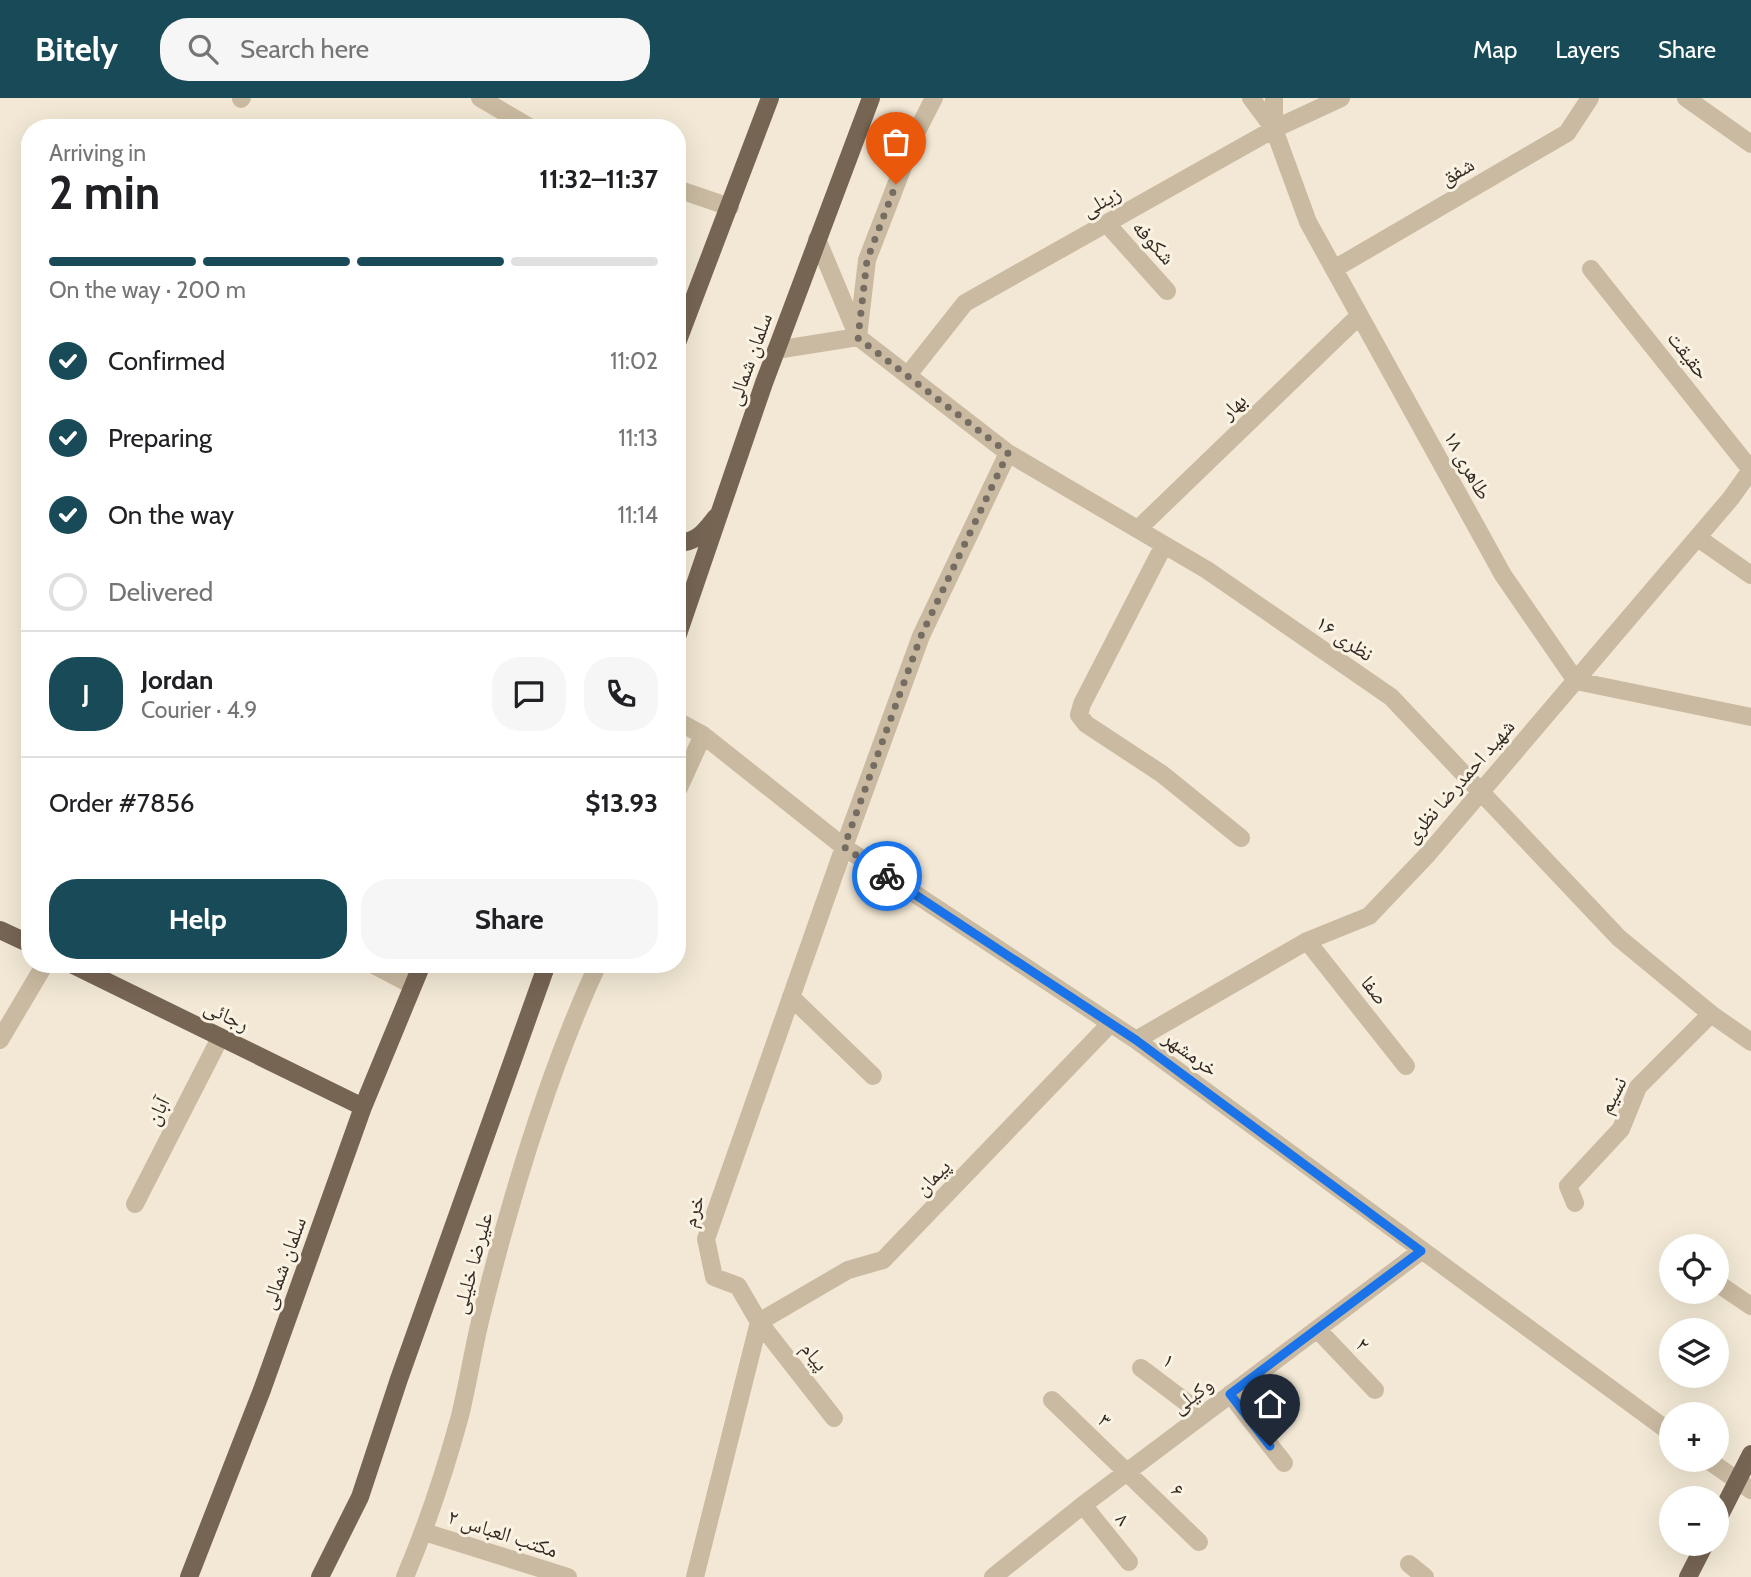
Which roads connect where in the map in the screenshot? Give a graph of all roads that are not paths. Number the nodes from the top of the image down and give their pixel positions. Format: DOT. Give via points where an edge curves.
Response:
graph roads {
  1 [pos="480,98"];
  2 [pos="770,98"];
  3 [pos="870,98"];
  4 [pos="934,98"];
  5 [pos="1251,98"];
  6 [pos="1274,98"];
  7 [pos="1341,98"];
  8 [pos="1590,98"];
  9 [pos="1686,98"];
  10 [pos="516,119"];
  11 [pos="1274,129"];
  12 [pos="1751,144"];
  13 [pos="686,192"];
  14 [pos="730,207"];
  15 [pos="1107,224"];
  16 [pos="817,239"];
  17 [pos="1334,269"];
  18 [pos="1591,269"];
  19 [pos="1167,291"];
  20 [pos="686,302"];
  21 [pos="1359,316"];
  22 [pos="858,338"];
  23 [pos="776,350"];
  24 [pos="908,375"];
  25 [pos="1008,453"];
  26 [pos="1751,470"];
  27 [pos="721,512"];
  28 [pos="1138,529"];
  29 [pos="1698,538"];
  30 [pos="686,542"];
  31 [pos="1164,545"];
  32 [pos="1751,575"];
  33 [pos="686,611"];
  34 [pos="1576,681"];
  35 [pos="1751,717"];
  36 [pos="686,726"];
  37 [pos="703,735"];
  38 [pos="686,772"];
  39 [pos="1482,790"];
  40 [pos="1241,838"];
  41 [pos="844,847"];
  42 [pos="0,930"];
  43 [pos="21,940"];
  44 [pos="1307,941"];
  45 [pos="40,973"];
  46 [pos="89,973"];
  47 [pos="389,973"];
  48 [pos="418,973"];
  49 [pos="544,973"];
  50 [pos="594,973"];
  51 [pos="412,985"];
  52 [pos="791,997"];
  53 [pos="1712,1014"];
  54 [pos="1110,1024"];
  55 [pos="220,1038"];
  56 [pos="0,1040"];
  57 [pos="1136,1040"];
  58 [pos="1751,1042"];
  59 [pos="1406,1066"];
  60 [pos="873,1076"];
  61 [pos="363,1107"];
  62 [pos="1575,1203"];
  63 [pos="135,1204"];
  64 [pos="1421,1251"];
  65 [pos="1729,1291"];
  66 [pos="1751,1306"];
  67 [pos="759,1322"];
  68 [pos="1317,1329"];
  69 [pos="1142,1367"];
  70 [pos="1375,1390"];
  71 [pos="1230,1394"];
  72 [pos="1052,1400"];
  73 [pos="1203,1415"];
  74 [pos="834,1418"];
  75 [pos="1659,1424"];
  76 [pos="1751,1454"];
  77 [pos="1284,1463"];
  78 [pos="1127,1472"];
  79 [pos="1725,1472"];
  80 [pos="1744,1485"];
  81 [pos="1083,1505"];
  82 [pos="1729,1505"];
  83 [pos="424,1532"];
  84 [pos="1199,1542"];
  85 [pos="1699,1556"];
  86 [pos="1129,1562"];
  87 [pos="1409,1564"];
  88 [pos="999,1575"];
  89 [pos="189,1577"];
  90 [pos="320,1577"];
  91 [pos="405,1577"];
  92 [pos="568,1577"];
  93 [pos="695,1577"];
  94 [pos="1425,1577"];
  95 [pos="1688,1577"];
  1 -- 10 [label="street"];
  2 -- 14 [label="main road"];
  3 -- 16 [label="main road, سلمان شمالی"];
  4 -- 22 [label="street" via="867,260"];
  5 -- 11 [label="street"];
  6 -- 11 [label="street, طاهری ۱۸"];
  7 -- 11 [label="street, زینلی"];
  8 -- 17 [label="street, شفق" via="1567,133"];
  9 -- 12 [label="street"];
  11 -- 15 [label="street, زینلی"];
  11 -- 17 [label="street, طاهری ۱۸" via="1308,222"];
  13 -- 14 [label="street"];
  14 -- 20 [label="main road"];
  15 -- 19 [label="street, شکوفه"];
  15 -- 24 [label="street, زینلی" via="965,303"];
  16 -- 22 [label="street"];
  16 -- 23 [label="main road, سلمان شمالی"];
  17 -- 21 [label="street, طاهری ۱۸"];
  18 -- 26 [label="street, حقیقت"];
  21 -- 28 [label="street, بهار"];
  21 -- 34 [label="street, طاهری ۱۸" via="1503,575"];
  22 -- 23 [label="street"];
  22 -- 24 [label="street, نظری ۱۶"];
  23 -- 27 [label="main road, سلمان شمالی"];
  24 -- 25 [label="street, نظری ۱۶"];
  25 -- 28 [label="street, نظری ۱۶"];
  25 -- 41 [label="street, خرم" via="921,636"];
  26 -- 29 [label="street, شهید احمدرضا نظری"];
  27 -- 30 [label="main road" via="703,533"];
  27 -- 33 [label="main road, سلمان شمالی"];
  28 -- 31 [label="street, نظری ۱۶"];
  29 -- 32 [label="street"];
  29 -- 34 [label="street, شهید احمدرضا نظری"];
  31 -- 39 [label="street, نظری ۱۶" via="1391,697"];
  31 -- 40 [label="street" via="1079,715"];
  34 -- 35 [label="street"];
  34 -- 39 [label="street, شهید احمدرضا نظری"];
  36 -- 37 [label="street, خرمشهر"];
  37 -- 38 [label="street"];
  37 -- 41 [label="street, خرمشهر"];
  39 -- 44 [label="street, شهید احمدرضا نظری" via="1369,916"];
  39 -- 53 [label="street, نظری ۱۶" via="1619,938"];
  41 -- 52 [label="street, خرم"];
  41 -- 54 [label="street, خرمشهر"];
  42 -- 43 [label="main road"];
  44 -- 57 [label="street, شهید احمدرضا نظری"];
  44 -- 59 [label="street, صفا"];
  45 -- 56 [label="street"];
  46 -- 55 [label="main road, رجائی"];
  47 -- 51 [label="street"];
  48 -- 51 [label="main road, سلمان شمالی"];
  49 -- 90 [label="main road" via="360,1497"];
  50 -- 83 [label="street, علیرضا خلیلی" via="573,1017 512,1200 460,1416"];
  51 -- 61 [label="main road, سلمان شمالی"];
  52 -- 60 [label="street"];
  52 -- 67 [label="street, خرم" via="706,1240 713,1277 738,1286"];
  53 -- 58 [label="street, نظری ۱۶"];
  53 -- 62 [label="street, نسیم" via="1638,1087 1621,1129 1568,1186"];
  54 -- 57 [label="street, خرمشهر"];
  54 -- 67 [label="street, پیمان" via="883,1260 848,1270"];
  55 -- 61 [label="main road, رجائی"];
  55 -- 63 [label="street, آبان"];
  57 -- 64 [label="street, خرمشهر"];
  61 -- 89 [label="main road, سلمان شمالی" via="262,1390"];
  64 -- 68 [label="street, وکیلی"];
  64 -- 75 [label="street, خرمشهر"];
  65 -- 66 [label="street"];
  67 -- 74 [label="street, پیام"];
  67 -- 93 [label="street"];
  68 -- 70 [label="street, ۲"];
  68 -- 71 [label="street, وکیلی"];
  69 -- 73 [label="street, ۱"];
  71 -- 73 [label="street, وکیلی"];
  71 -- 77 [label="street"];
  72 -- 78 [label="street, ۳"];
  73 -- 78 [label="street, وکیلی"];
  76 -- 80 [label="main road"];
  78 -- 81 [label="street, وکیلی"];
  78 -- 84 [label="street, ۶"];
  79 -- 80 [label="street"];
  80 -- 82 [label="main road"];
  81 -- 86 [label="street, ۸"];
  81 -- 88 [label="street, وکیلی"];
  83 -- 91 [label="street, علیرضا خلیلی"];
  83 -- 92 [label="street, مکتب العباس ۲"];
  85 -- 95 [label="main road"];
  87 -- 94 [label="street"];
}
